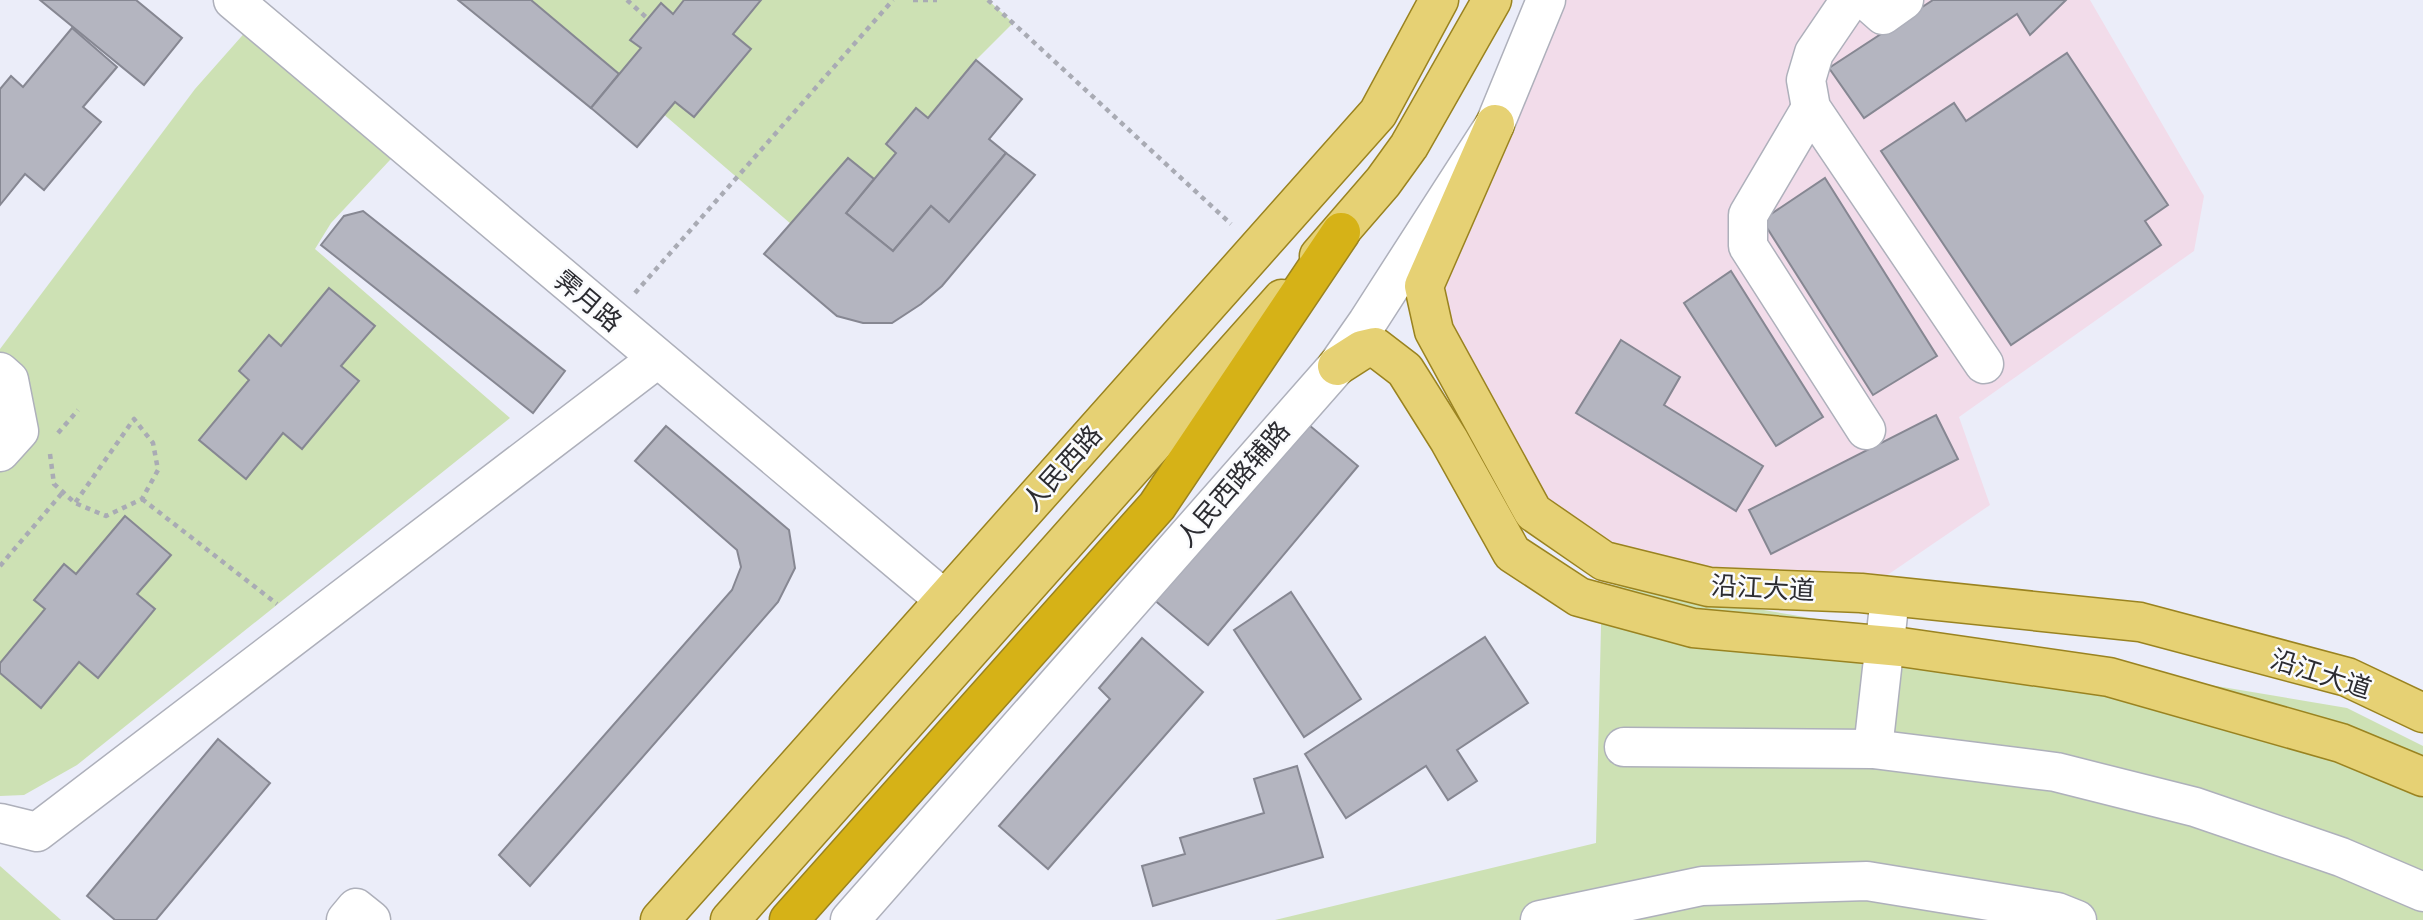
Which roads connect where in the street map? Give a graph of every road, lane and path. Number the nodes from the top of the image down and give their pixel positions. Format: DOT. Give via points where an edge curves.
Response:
graph roads {
  1 [pos="233,0"];
  2 [pos="627,0"];
  3 [pos="892,0"];
  4 [pos="913,0"];
  5 [pos="937,0"];
  6 [pos="988,0"];
  7 [pos="1439,0"];
  8 [pos="1492,0"];
  9 [pos="1546,0"];
  10 [pos="1850,0"];
  11 [pos="1866,0"];
  12 [pos="1904,0"];
  13 [pos="648,19"];
  14 [pos="1811,108"];
  15 [pos="1495,124"];
  16 [pos="1341,232"];
  17 [pos="1257,248"];
  18 [pos="611,320"];
  19 [pos="657,359"];
  20 [pos="1984,364"];
  21 [pos="1337,366"];
  22 [pos="0,372"];
  23 [pos="78,410"];
  24 [pos="1866,430"];
  25 [pos="0,452"];
  26 [pos="63,492"];
  27 [pos="142,499"];
  28 [pos="75,503"];
  29 [pos="0,566"];
  30 [pos="1890,597"];
  31 [pos="945,600"];
  32 [pos="306,626"];
  33 [pos="1883,645"];
  34 [pos="2423,713"];
  35 [pos="1624,747"];
  36 [pos="1873,749"];
  37 [pos="2423,777"];
  38 [pos="0,823"];
  39 [pos="2423,892"];
  40 [pos="346,920"];
  41 [pos="371,920"];
  42 [pos="660,920"];
  43 [pos="730,920"];
  44 [pos="789,920"];
  45 [pos="850,920"];
  46 [pos="1540,920"];
  47 [pos="2077,920"];
  1 -- 18 [label="street, 霁月路"];
  2 -- 13 [label="path"];
  3 -- 18 [label="path"];
  4 -- 5 [label="path"];
  6 -- 17 [label="path"];
  7 -- 17 [label="main road, 人民西路" via="1378,113"];
  8 -- 16 [label="main road, 人民西路" via="1409,146"];
  9 -- 15 [label="street, 人民西路辅路"];
  10 -- 14 [label="street" via="1814,53 1805,80"];
  11 -- 12 [label="street" via="1883,15"];
  14 -- 20 [label="street"];
  14 -- 24 [label="street" via="1748,215 1748,246"];
  15 -- 21 [label="street, 人民西路辅路"];
  15 -- 30 [label="main road, 沿江大道" via="1424,286 1434,331 1533,512 1604,561 1709,587"];
  16 -- 43 [label="main road, 人民西路"];
  16 -- 44 [label="highway" via="1157,506"];
  17 -- 31 [label="main road, 人民西路"];
  18 -- 19 [label="street, 霁月路"];
  19 -- 31 [label="street, 霁月路"];
  19 -- 32 [label="street"];
  21 -- 33 [label="main road, 沿江大道" via="1375,347 1405,370 1512,553 1579,597 1693,628"];
  21 -- 45 [label="street, 人民西路辅路"];
  22 -- 25 [label="street" via="9,380 19,431"];
  23 -- 26 [label="path" via="58,432 49,457 54,484"];
  26 -- 28 [label="path"];
  26 -- 29 [label="path"];
  27 -- 28 [label="path" via="106,516"];
  27 -- 28 [label="path" via="158,470 153,443 134,419"];
  27 -- 32 [label="path"];
  30 -- 33 [label="street"];
  30 -- 34 [label="main road, 沿江大道" via="2140,622 2347,677"];
  31 -- 42 [label="main road, 人民西路"];
  32 -- 38 [label="street" via="37,832"];
  33 -- 36 [label="street"];
  33 -- 37 [label="main road, 沿江大道" via="2109,677 2341,743"];
  35 -- 36 [label="street"];
  36 -- 39 [label="street" via="2056,772 2195,807"];
  40 -- 41 [label="street" via="356,908"];
  46 -- 47 [label="street" via="1702,886 1867,881 2057,912"];
}
